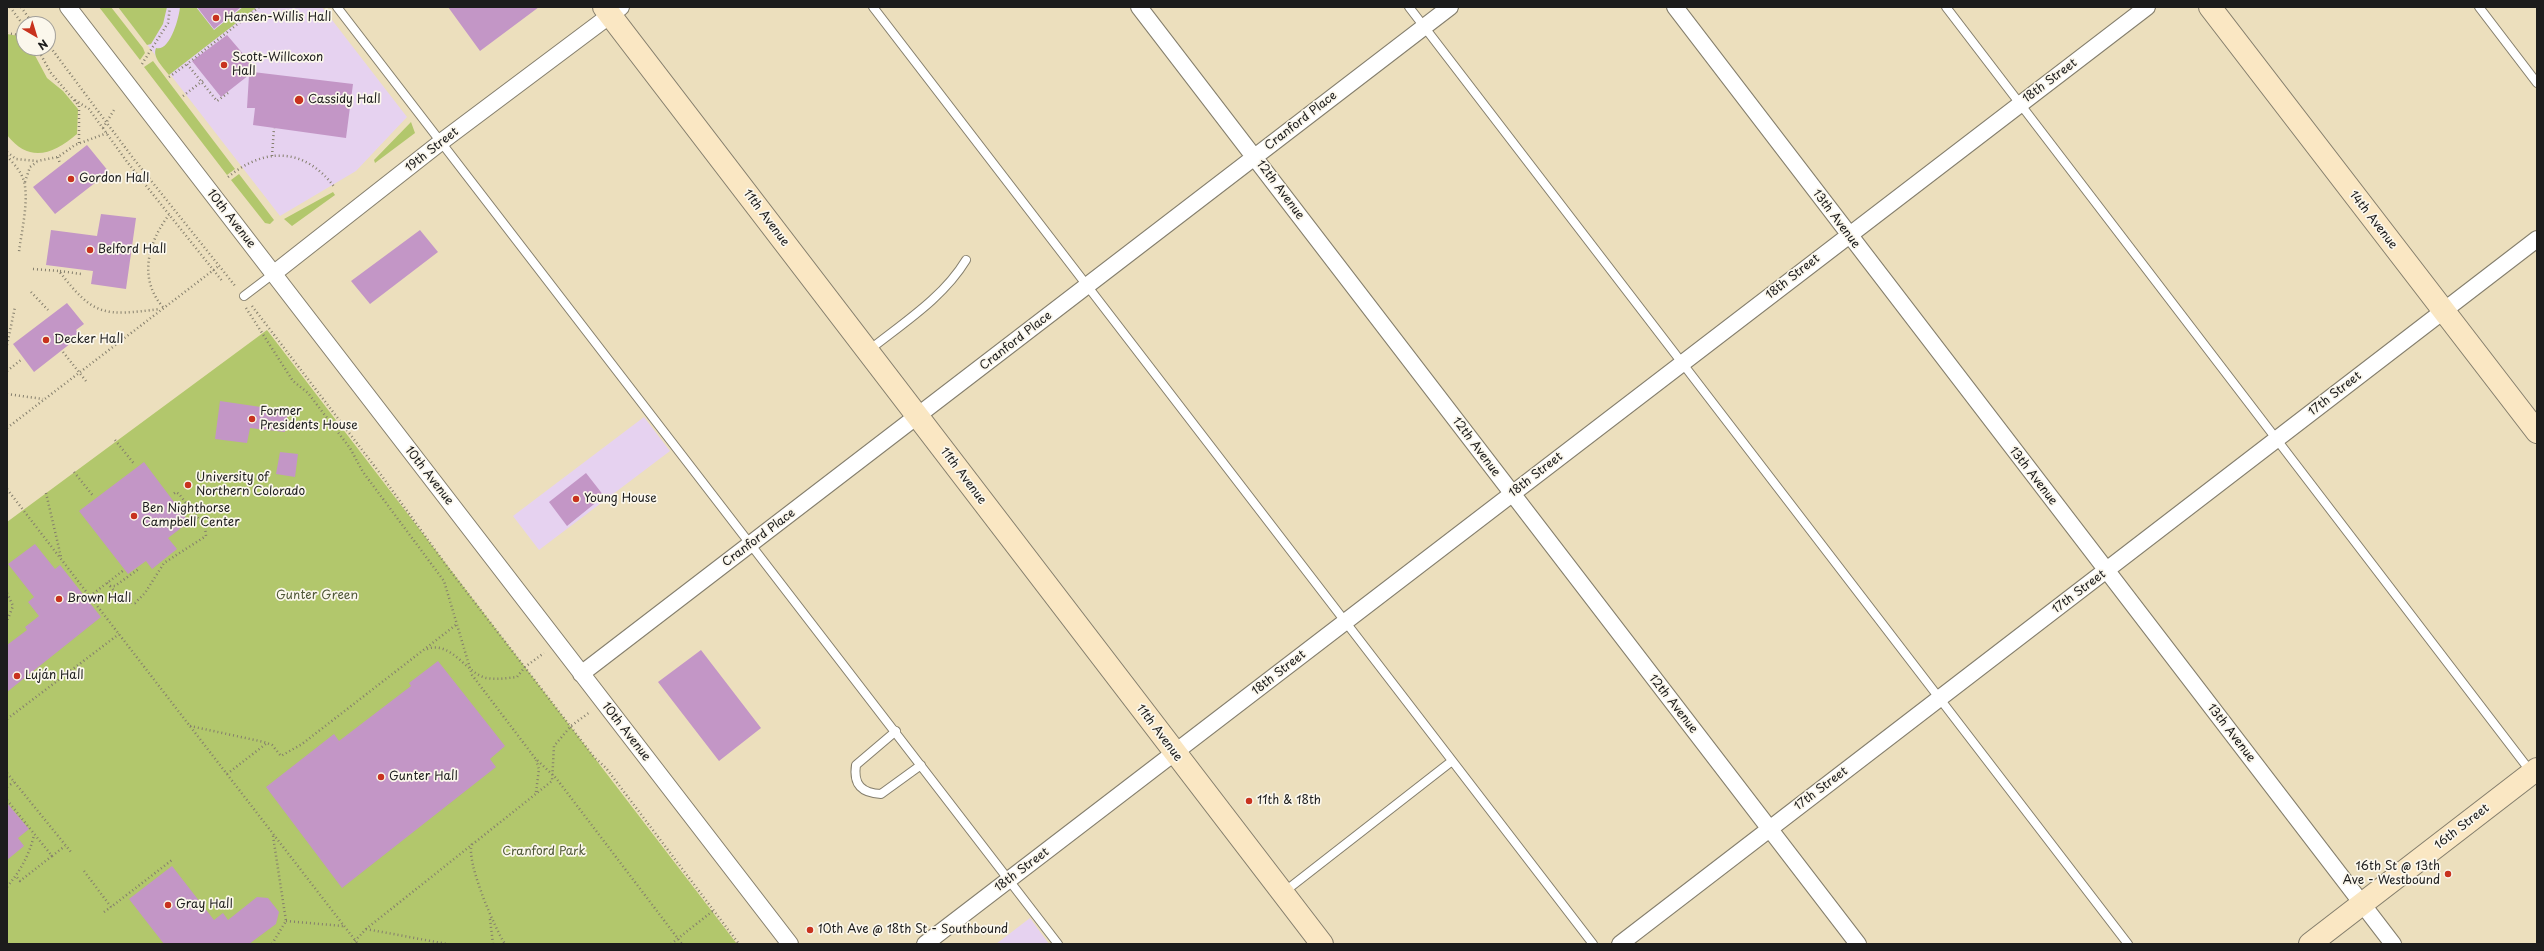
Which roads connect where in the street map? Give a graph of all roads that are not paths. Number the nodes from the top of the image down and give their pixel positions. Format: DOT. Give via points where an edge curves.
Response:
graph roads {
  1 [pos="68,7"];
  2 [pos="338,7"];
  3 [pos="873,7"];
  4 [pos="1139,7"];
  5 [pos="1409,7"];
  6 [pos="1450,7"];
  7 [pos="1675,7"];
  8 [pos="1946,7"];
  9 [pos="2147,7"];
  10 [pos="2210,7"];
  11 [pos="2479,7"];
  12 [pos="612,10"];
  13 [pos="1424,26"];
  14 [pos="2537,83"];
  15 [pos="2020,104"];
  16 [pos="441,142"];
  17 [pos="1255,157"];
  18 [pos="1848,235"];
  19 [pos="2537,239"];
  20 [pos="966,260"];
  21 [pos="273,274"];
  22 [pos="1088,285"];
  23 [pos="244,296"];
  24 [pos="2443,310"];
  25 [pos="868,352"];
  26 [pos="1682,362"];
  27 [pos="917,417"];
  28 [pos="2537,432"];
  29 [pos="2277,439"];
  30 [pos="1512,493"];
  31 [pos="752,543"];
  32 [pos="2106,571"];
  33 [pos="1345,622"];
  34 [pos="582,674"];
  35 [pos="1939,698"];
  36 [pos="896,731"];
  37 [pos="1174,754"];
  38 [pos="1452,761"];
  39 [pos="921,765"];
  40 [pos="2535,775"];
  41 [pos="1769,829"];
  42 [pos="1009,880"];
  43 [pos="1282,892"];
  44 [pos="2363,903"];
  45 [pos="790,944"];
  46 [pos="925,944"];
  47 [pos="1058,944"];
  48 [pos="1322,944"];
  49 [pos="1593,944"];
  50 [pos="1620,944"];
  51 [pos="1858,944"];
  52 [pos="2128,944"];
  53 [pos="2310,944"];
  54 [pos="2393,944"];
  1 -- 21 [label="street, 10th Avenue"];
  2 -- 16 [label="lane"];
  3 -- 22 [label="lane"];
  4 -- 17 [label="street, 12th Avenue"];
  5 -- 13 [label="lane"];
  6 -- 13 [label="street, Cranford Place"];
  7 -- 18 [label="street, 13th Avenue"];
  8 -- 15 [label="lane"];
  9 -- 15 [label="street, 18th Street"];
  10 -- 24 [label="main road, 14th Avenue"];
  11 -- 14 [label="lane"];
  12 -- 16 [label="street, 19th Street"];
  12 -- 25 [label="main road, 11th Avenue"];
  13 -- 17 [label="street, Cranford Place"];
  13 -- 26 [label="lane"];
  15 -- 18 [label="street, 18th Street"];
  15 -- 29 [label="lane"];
  16 -- 21 [label="street, 19th Street"];
  16 -- 31 [label="lane"];
  17 -- 22 [label="street, Cranford Place"];
  17 -- 30 [label="street, 12th Avenue"];
  18 -- 26 [label="street, 18th Street"];
  18 -- 32 [label="street, 13th Avenue"];
  19 -- 24 [label="street, 17th Street"];
  20 -- 25 [label="lane" via="954,280 942,293"];
  21 -- 23 [label="lane, 19th Street"];
  21 -- 34 [label="street, 10th Avenue"];
  22 -- 27 [label="street, Cranford Place"];
  22 -- 33 [label="lane"];
  24 -- 28 [label="main road, 14th Avenue"];
  24 -- 29 [label="street, 17th Street"];
  25 -- 27 [label="main road, 11th Avenue"];
  26 -- 30 [label="street, 18th Street"];
  26 -- 35 [label="lane"];
  27 -- 31 [label="street, Cranford Place"];
  27 -- 37 [label="main road, 11th Avenue"];
  29 -- 32 [label="street, 17th Street"];
  29 -- 40 [label="lane"];
  30 -- 33 [label="street, 18th Street"];
  30 -- 41 [label="street, 12th Avenue"];
  31 -- 34 [label="street, Cranford Place"];
  31 -- 36 [label="lane"];
  32 -- 35 [label="street, 17th Street"];
  32 -- 44 [label="street, 13th Avenue"];
  33 -- 37 [label="street, 18th Street"];
  33 -- 38 [label="lane"];
  34 -- 45 [label="street, 10th Avenue"];
  35 -- 41 [label="street, 17th Street"];
  35 -- 52 [label="lane"];
  36 -- 39 [label="lane"];
  36 -- 39 [label="lane" via="856,765 854,774 858,785 868,793 881,794"];
  37 -- 42 [label="street, 18th Street"];
  37 -- 43 [label="main road, 11th Avenue"];
  38 -- 43 [label="lane"];
  38 -- 49 [label="lane"];
  39 -- 42 [label="lane"];
  40 -- 44 [label="main road, 16th Street"];
  41 -- 50 [label="street, 17th Street"];
  41 -- 51 [label="street, 12th Avenue"];
  42 -- 46 [label="street, 18th Street"];
  42 -- 47 [label="lane"];
  43 -- 48 [label="main road, 11th Avenue"];
  44 -- 53 [label="main road, 16th Street"];
  44 -- 54 [label="street, 13th Avenue"];
}
